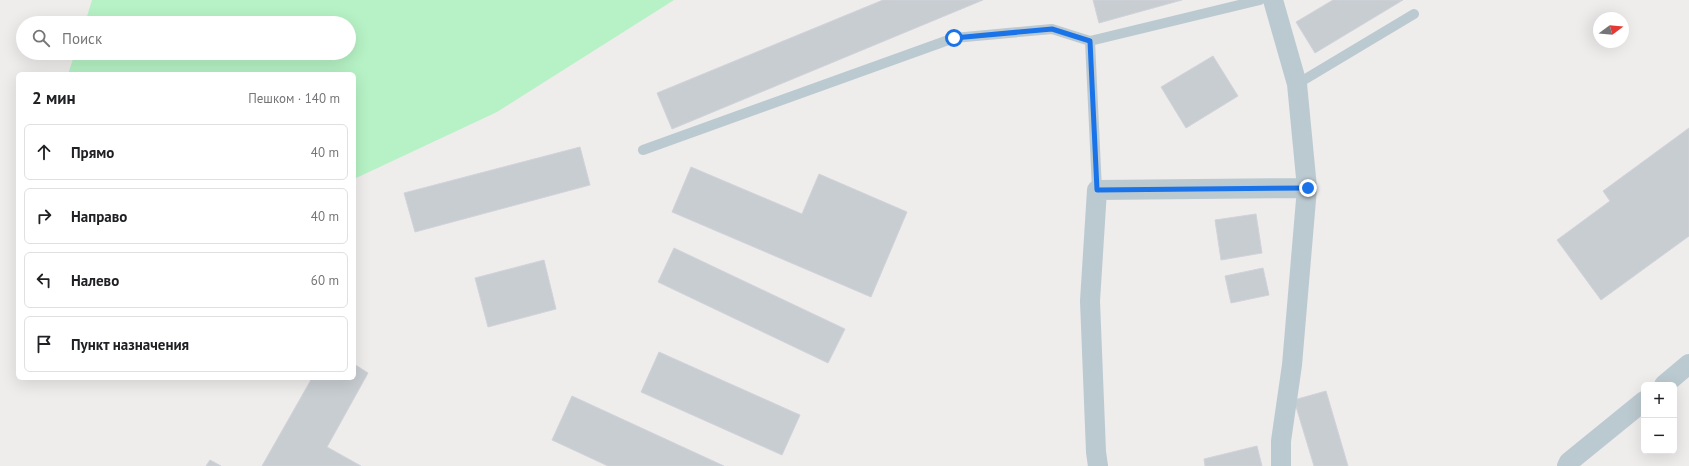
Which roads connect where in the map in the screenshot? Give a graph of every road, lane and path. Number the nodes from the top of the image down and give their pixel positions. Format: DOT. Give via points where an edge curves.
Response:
graph roads {
  1 [pos="1260,0"];
  2 [pos="1273,0"];
  3 [pos="1414,14"];
  4 [pos="1090,41"];
  5 [pos="1297,84"];
  6 [pos="643,150"];
  7 [pos="1308,188"];
  8 [pos="1097,190"];
  9 [pos="1689,364"];
  10 [pos="1668,382"];
  11 [pos="1641,403"];
  12 [pos="1098,466"];
  13 [pos="1281,466"];
  14 [pos="1567,466"];
  1 -- 4 [label="lane"];
  2 -- 5 [label="street"];
  3 -- 5 [label="lane"];
  4 -- 6 [label="lane" via="1052,29 954,38"];
  4 -- 8 [label="lane"];
  5 -- 7 [label="street"];
  7 -- 8 [label="street"];
  7 -- 13 [label="street" via="1292,366 1281,441"];
  8 -- 12 [label="street" via="1090,301"];
  9 -- 10 [label="street"];
  11 -- 14 [label="street"];
}
